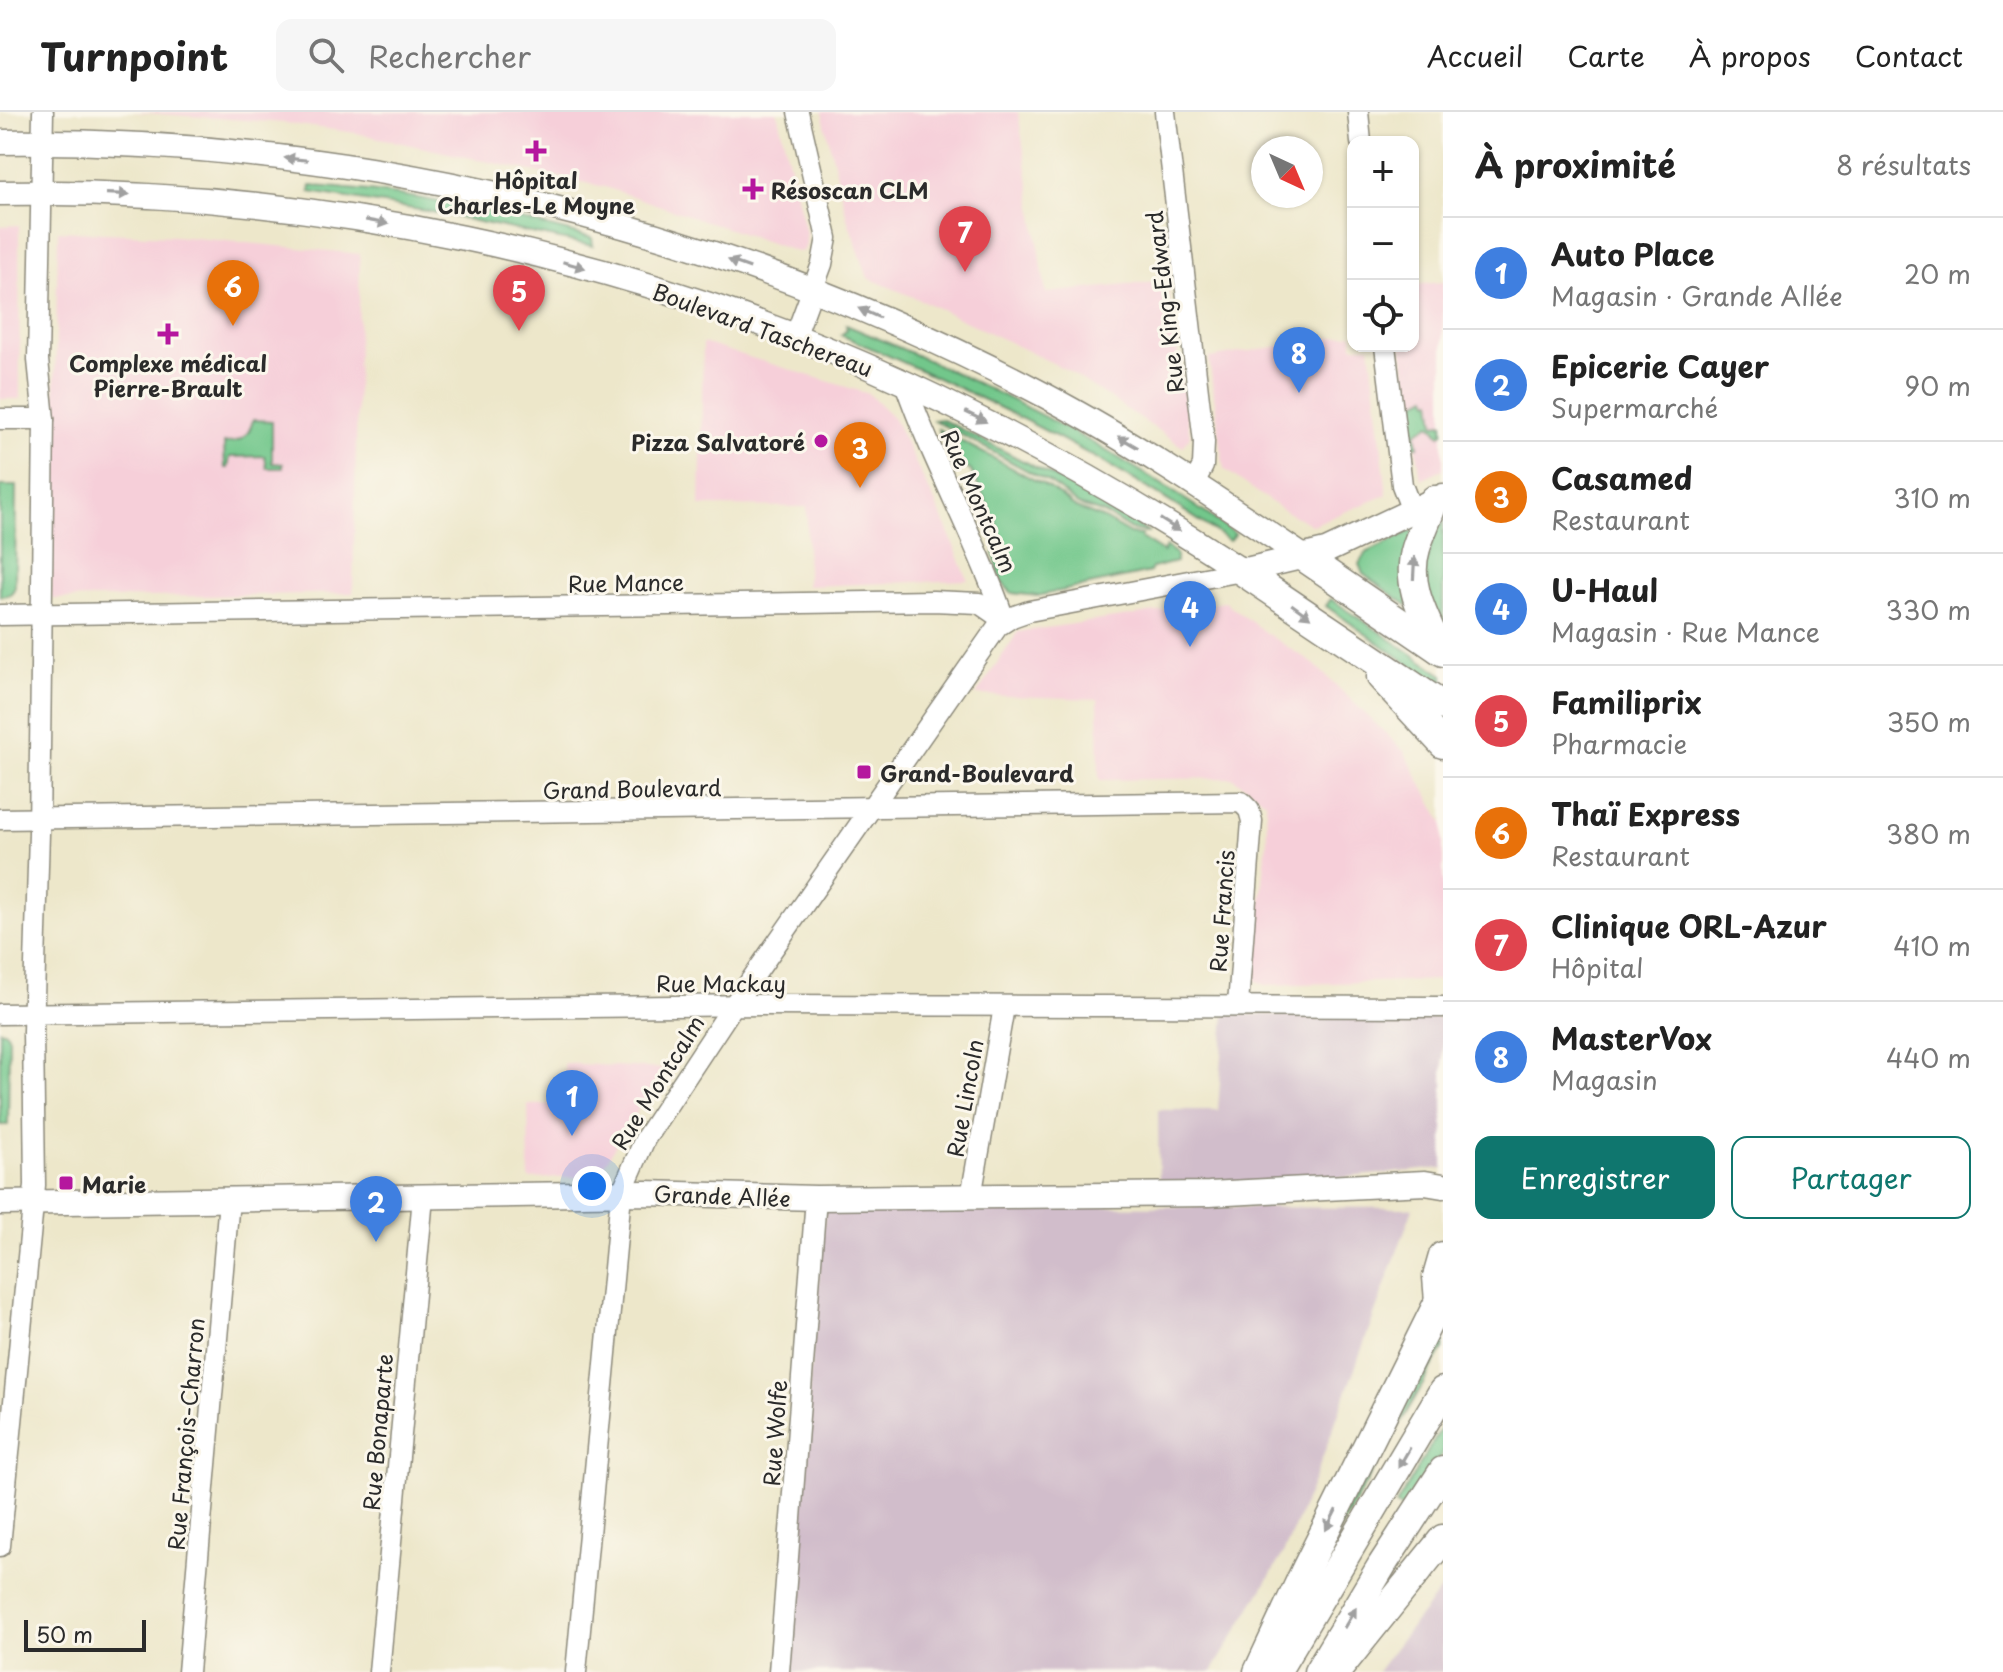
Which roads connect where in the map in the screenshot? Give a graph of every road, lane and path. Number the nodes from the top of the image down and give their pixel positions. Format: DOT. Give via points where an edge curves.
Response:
graph roads {
  1 [pos="43,112"];
  2 [pos="798,112"];
  3 [pos="1165,112"];
  4 [pos="1358,112"];
  5 [pos="1360,136"];
  6 [pos="0,142"];
  7 [pos="42,143"];
  8 [pos="0,193"];
  9 [pos="40,193"];
  10 [pos="812,291"];
  11 [pos="795,337"];
  12 [pos="1386,352"];
  13 [pos="905,383"];
  14 [pos="0,419"];
  15 [pos="44,419"];
  16 [pos="1194,483"];
  17 [pos="1430,502"];
  18 [pos="1305,558"];
  19 [pos="1242,571"];
  20 [pos="40,614"];
  21 [pos="0,615"];
  22 [pos="1005,621"];
  23 [pos="1441,651"];
  24 [pos="1359,652"];
  25 [pos="1443,706"];
  26 [pos="1443,744"];
  27 [pos="870,808"];
  28 [pos="0,819"];
  29 [pos="39,819"];
  30 [pos="1252,821"];
  31 [pos="1238,1005"];
  32 [pos="733,1006"];
  33 [pos="1004,1007"];
  34 [pos="1443,1007"];
  35 [pos="0,1014"];
  36 [pos="33,1014"];
  37 [pos="1443,1186"];
  38 [pos="621,1194"];
  39 [pos="423,1197"];
  40 [pos="971,1197"];
  41 [pos="816,1198"];
  42 [pos="229,1200"];
  43 [pos="32,1202"];
  44 [pos="0,1203"];
  45 [pos="1443,1256"];
  46 [pos="1441,1297"];
  47 [pos="1443,1391"];
  48 [pos="1443,1471"];
  49 [pos="1443,1539"];
  50 [pos="0,1546"];
  51 [pos="188,1672"];
  52 [pos="379,1672"];
  53 [pos="576,1672"];
  54 [pos="779,1672"];
  55 [pos="1258,1672"];
  56 [pos="1276,1672"];
  57 [pos="1318,1672"];
  58 [pos="1336,1672"];
  1 -- 7 [label="street"];
  2 -- 10 [label="street" via="827,238"];
  3 -- 16 [label="street, Rue King-Edward" via="1205,449"];
  4 -- 5 [label="street"];
  6 -- 7 [label="main road"];
  7 -- 9 [label="street"];
  10 -- 7 [label="main road, one-way" via="648,234 416,177 244,153"];
  8 -- 9 [label="main road, Boulevard Taschereau"];
  9 -- 11 [label="main road, Boulevard Taschereau, one-way" via="260,205 426,231 614,276"];
  9 -- 15 [label="street" via="38,360"];
  10 -- 11 [label="street"];
  16 -- 10 [label="main road, one-way" via="996,371"];
  11 -- 13 [label="main road, Boulevard Taschereau"];
  12 -- 17 [label="street" via="1402,485"];
  13 -- 19 [label="main road, Boulevard Taschereau, one-way" via="1079,471"];
  13 -- 22 [label="street, Rue Montcalm"];
  14 -- 15 [label="street"];
  15 -- 20 [label="street"];
  16 -- 18 [label="main road"];
  17 -- 18 [label="main road"];
  23 -- 17 [label="highway, one-way" via="1419,605 1413,576"];
  18 -- 19 [label="main road"];
  18 -- 23 [label="highway"];
  19 -- 22 [label="street" via="1029,611"];
  19 -- 24 [label="highway, Boulevard Taschereau, one-way"];
  20 -- 21 [label="street, Rue Mance"];
  20 -- 22 [label="street, Rue Mance" via="933,601 979,603"];
  20 -- 29 [label="street"];
  22 -- 27 [label="street, Rue Montcalm"];
  24 -- 25 [label="highway, Boulevard Taschereau"];
  24 -- 26 [label="highway"];
  27 -- 29 [label="street, Grand Boulevard"];
  27 -- 30 [label="street, Grand Boulevard" via="1241,802"];
  27 -- 32 [label="street, Rue Montcalm"];
  28 -- 29 [label="street, Grand Boulevard"];
  29 -- 36 [label="street"];
  30 -- 31 [label="street, Rue Francis"];
  31 -- 33 [label="street, Rue Mackay"];
  31 -- 34 [label="street, Rue Mackay"];
  32 -- 33 [label="street, Rue Mackay"];
  32 -- 36 [label="street, Rue Mackay"];
  32 -- 38 [label="street, Rue Montcalm" via="645,1139"];
  33 -- 40 [label="street, Rue Lincoln"];
  35 -- 36 [label="street, Rue Mackay"];
  36 -- 43 [label="street"];
  37 -- 40 [label="main road, Grande Allée"];
  38 -- 39 [label="main road, Grande Allée"];
  38 -- 41 [label="main road, Grande Allée"];
  38 -- 53 [label="street, Rue Montcalm"];
  39 -- 42 [label="main road, Grande Allée"];
  39 -- 52 [label="street, Rue Bonaparte"];
  40 -- 41 [label="main road, Grande Allée"];
  41 -- 54 [label="street, Rue Wolfe"];
  42 -- 43 [label="main road, Grande Allée"];
  42 -- 51 [label="street, Rue François-Charron"];
  43 -- 44 [label="main road, Grande Allée"];
  43 -- 50 [label="street"];
  45 -- 46 [label="highway" via="1437,1277"];
  46 -- 55 [label="highway, one-way"];
  47 -- 56 [label="highway, one-way"];
  57 -- 48 [label="highway, one-way"];
  49 -- 58 [label="highway"];
}
